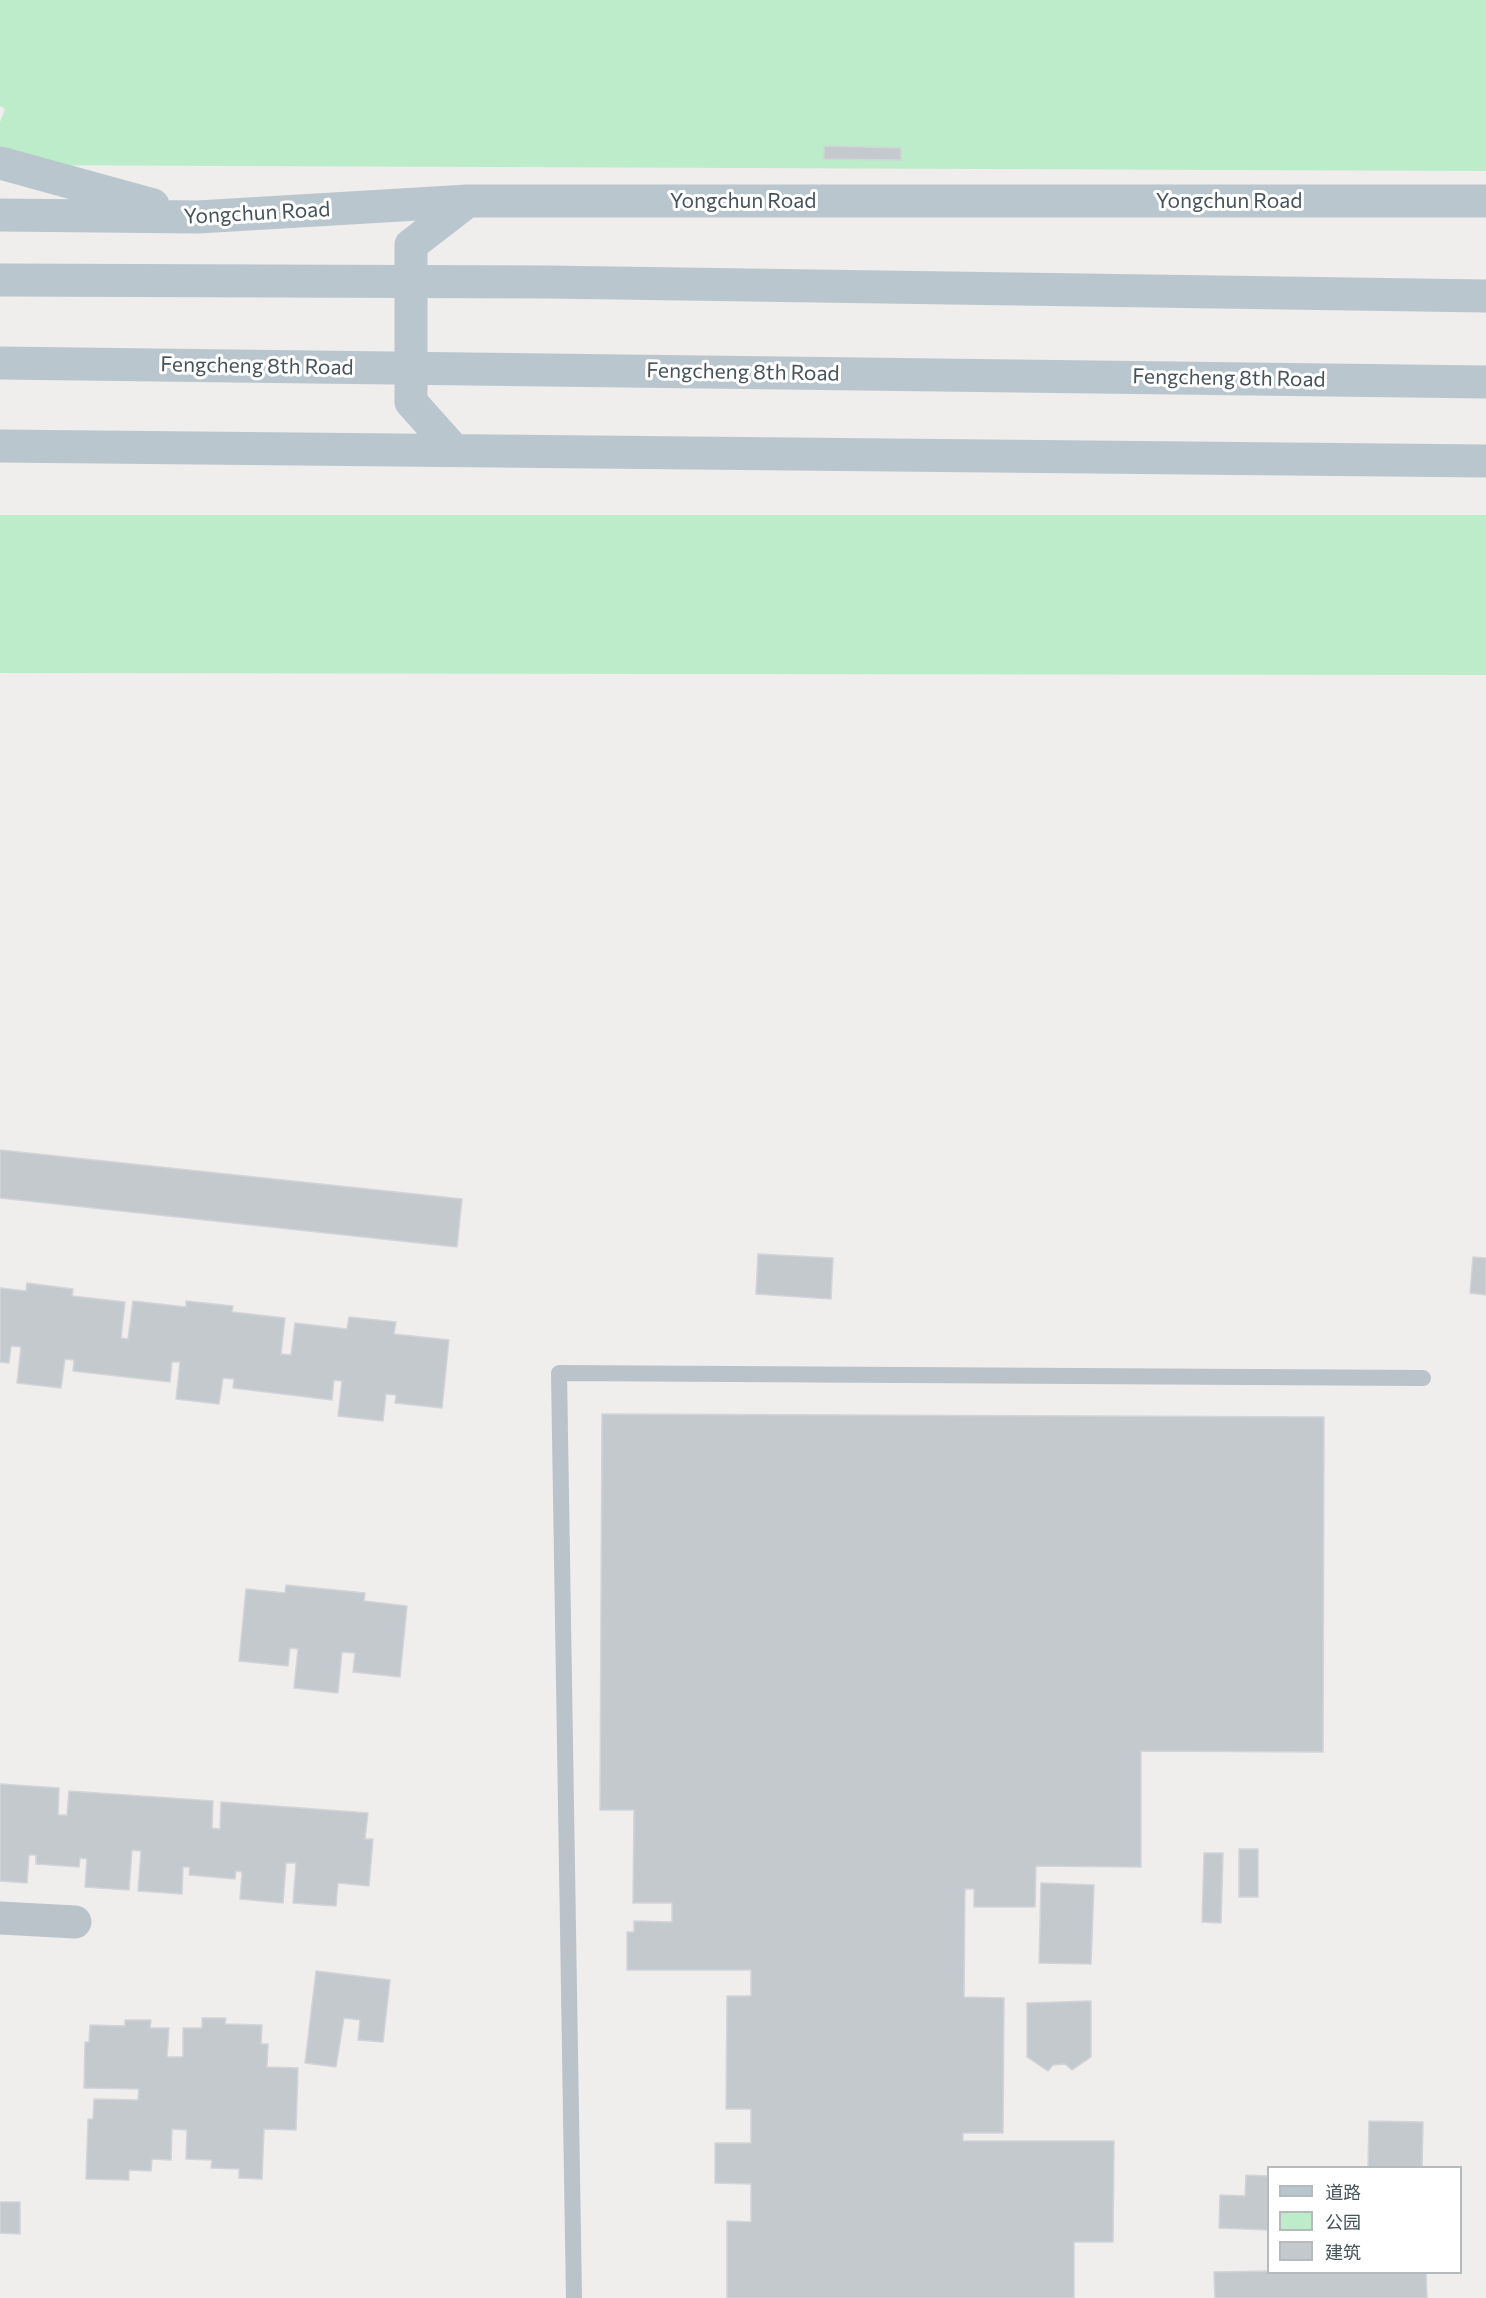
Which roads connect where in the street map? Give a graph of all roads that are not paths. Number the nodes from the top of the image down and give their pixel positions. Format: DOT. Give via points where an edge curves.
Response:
graph roads {
  1 [pos="0,163"];
  2 [pos="468,201"];
  3 [pos="1486,201"];
  4 [pos="0,215"];
  5 [pos="198,217"];
  6 [pos="0,280"];
  7 [pos="1486,297"];
  8 [pos="0,363"];
  9 [pos="1486,381"];
  10 [pos="0,446"];
  11 [pos="453,449"];
  12 [pos="1486,461"];
  13 [pos="1423,1378"];
  14 [pos="0,1918"];
  15 [pos="75,1923"];
  16 [pos="574,2298"];
  1 -- 5 [label="street"];
  2 -- 3 [label="street, Yongchun Road"];
  2 -- 5 [label="street, Yongchun Road"];
  2 -- 11 [label="street" via="411,244 411,402"];
  4 -- 5 [label="street, Yongchun Road"];
  6 -- 7 [label="street, bridge" via="536,282"];
  8 -- 9 [label="street, Fengcheng 8th Road, bridge"];
  10 -- 11 [label="street"];
  11 -- 12 [label="street"];
  13 -- 16 [label="lane" via="559,1373"];
  14 -- 15 [label="street"];
}
